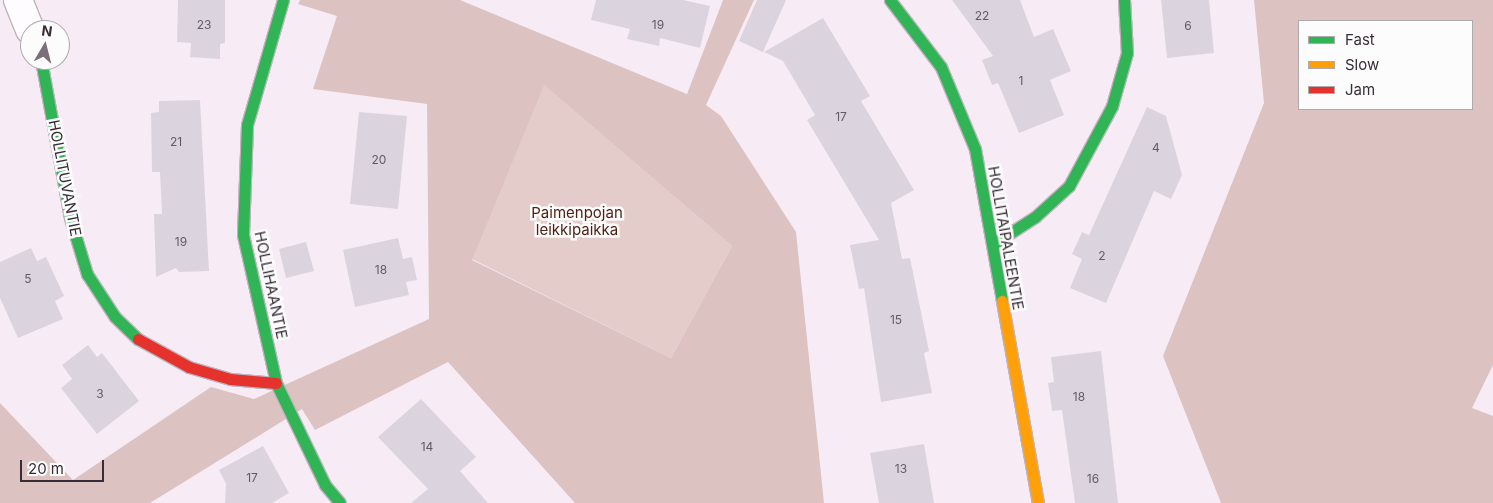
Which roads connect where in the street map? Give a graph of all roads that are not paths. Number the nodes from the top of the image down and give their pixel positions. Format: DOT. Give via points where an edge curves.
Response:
graph roads {
  1 [pos="18,0"];
  2 [pos="283,0"];
  3 [pos="890,0"];
  4 [pos="1124,0"];
  5 [pos="26,20"];
  6 [pos="44,70"];
  7 [pos="993,244"];
  8 [pos="276,383"];
  9 [pos="340,503"];
  10 [pos="1038,503"];
  1 -- 5 [label="street"];
  2 -- 8 [label="street, HOLLIHAANTIE" via="247,125 243,235"];
  3 -- 7 [label="street, HOLLITAIPALEENTIE" via="941,66 962,114 975,149"];
  4 -- 7 [label="street" via="1126,53 1112,106 1069,186 1035,217"];
  6 -- 8 [label="street, HOLLITUVANTIE" via="70,218 87,274 115,317 145,345 189,367 230,379"];
  7 -- 10 [label="street, HOLLITAIPALEENTIE" via="1014,380"];
  8 -- 9 [label="street, HOLLIHAANTIE" via="325,485"];
}
